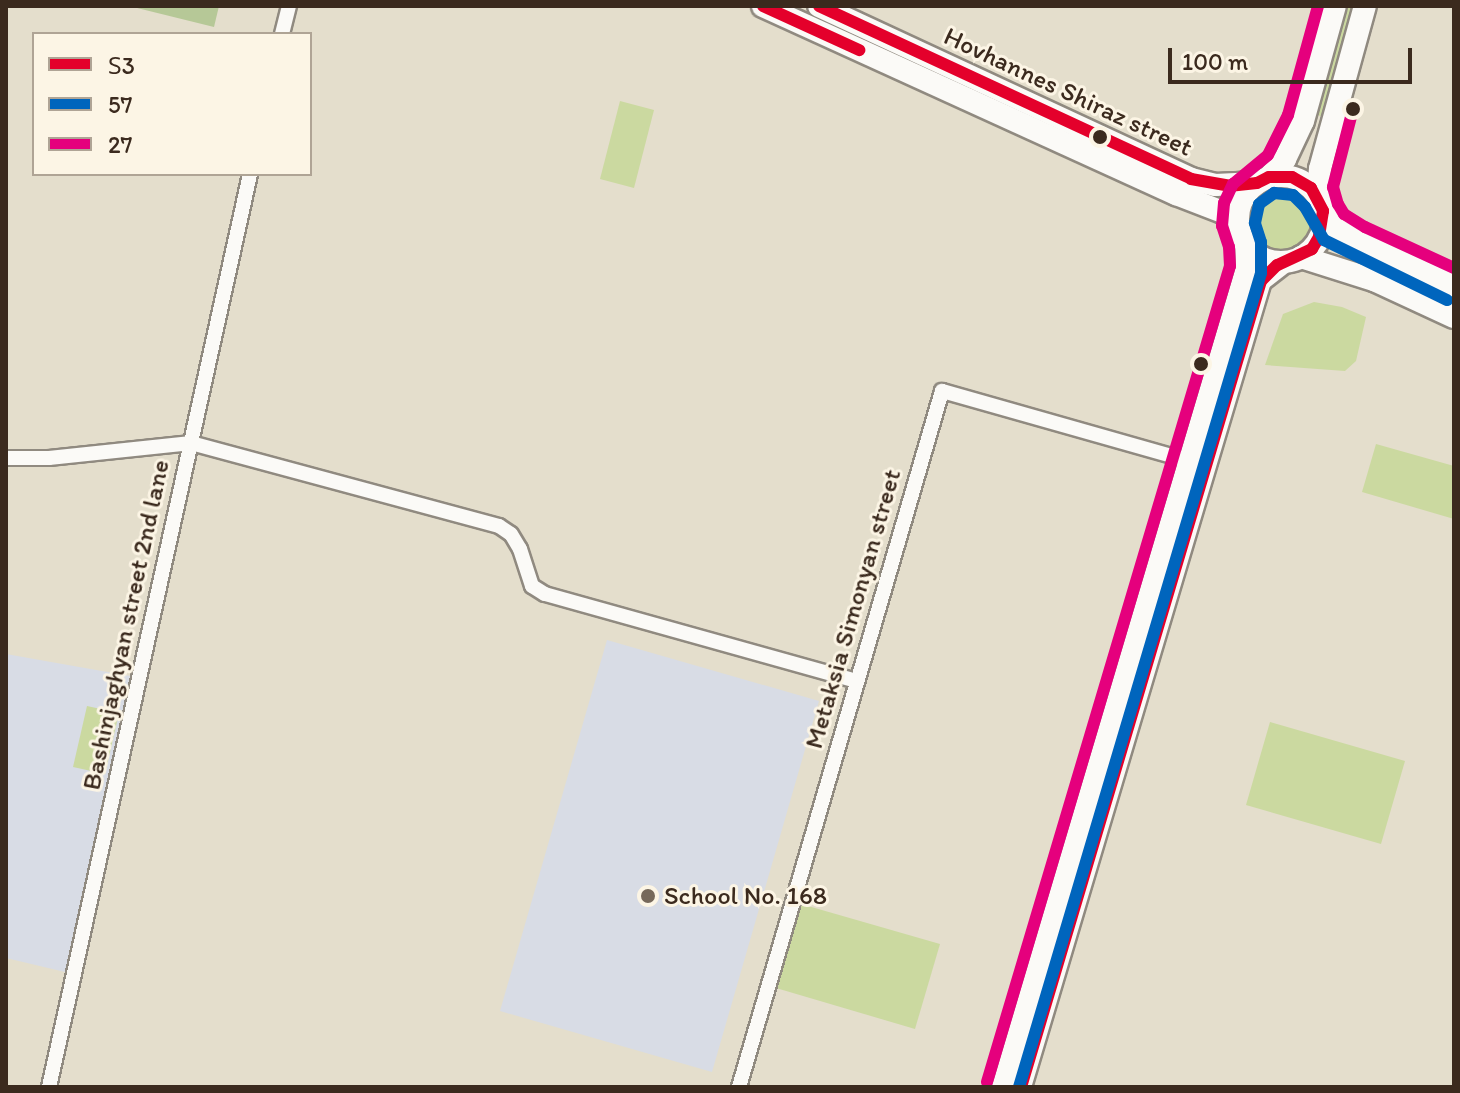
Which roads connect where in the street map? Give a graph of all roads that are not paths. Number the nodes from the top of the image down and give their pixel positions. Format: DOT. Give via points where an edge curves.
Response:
graph roads {
  1 [pos="289,6"];
  2 [pos="763,6"];
  3 [pos="819,6"];
  4 [pos="1335,6"];
  5 [pos="1365,6"];
  6 [pos="282,32"];
  7 [pos="250,176"];
  8 [pos="1263,180"];
  9 [pos="1321,204"];
  10 [pos="1242,234"];
  11 [pos="1293,259"];
  12 [pos="1454,286"];
  13 [pos="1454,317"];
  14 [pos="191,443"];
  15 [pos="6,458"];
  16 [pos="1189,461"];
  17 [pos="857,681"];
  18 [pos="49,1087"];
  19 [pos="739,1087"];
  20 [pos="1002,1087"];
  21 [pos="1021,1087"];
  1 -- 6 [label="street"];
  2 -- 10 [label="main road, Hovhannes Shiraz street" via="1223,212"];
  3 -- 8 [label="main road, Hovhannes Shiraz street" via="1191,179 1215,185"];
  4 -- 8 [label="main road" via="1303,121 1285,159"];
  5 -- 9 [label="main road" via="1320,169"];
  7 -- 14 [label="street, Bashinjaghyan street 2nd lane"];
  8 -- 9 [label="main road" via="1292,177 1311,188"];
  8 -- 10 [label="main road" via="1245,194"];
  9 -- 11 [label="main road" via="1319,237"];
  9 -- 12 [label="main road" via="1333,226 1357,241"];
  10 -- 11 [label="main road" via="1263,258"];
  10 -- 16 [label="main road" via="1246,268"];
  11 -- 13 [label="main road" via="1345,269"];
  11 -- 21 [label="main road" via="1261,281"];
  14 -- 15 [label="street"];
  14 -- 17 [label="street" via="499,526 520,549 532,586 545,594"];
  14 -- 18 [label="street, Bashinjaghyan street 2nd lane"];
  16 -- 17 [label="street, Metaksia Simonyan street" via="942,391"];
  16 -- 20 [label="main road"];
  17 -- 19 [label="street, Metaksia Simonyan street"];
}
